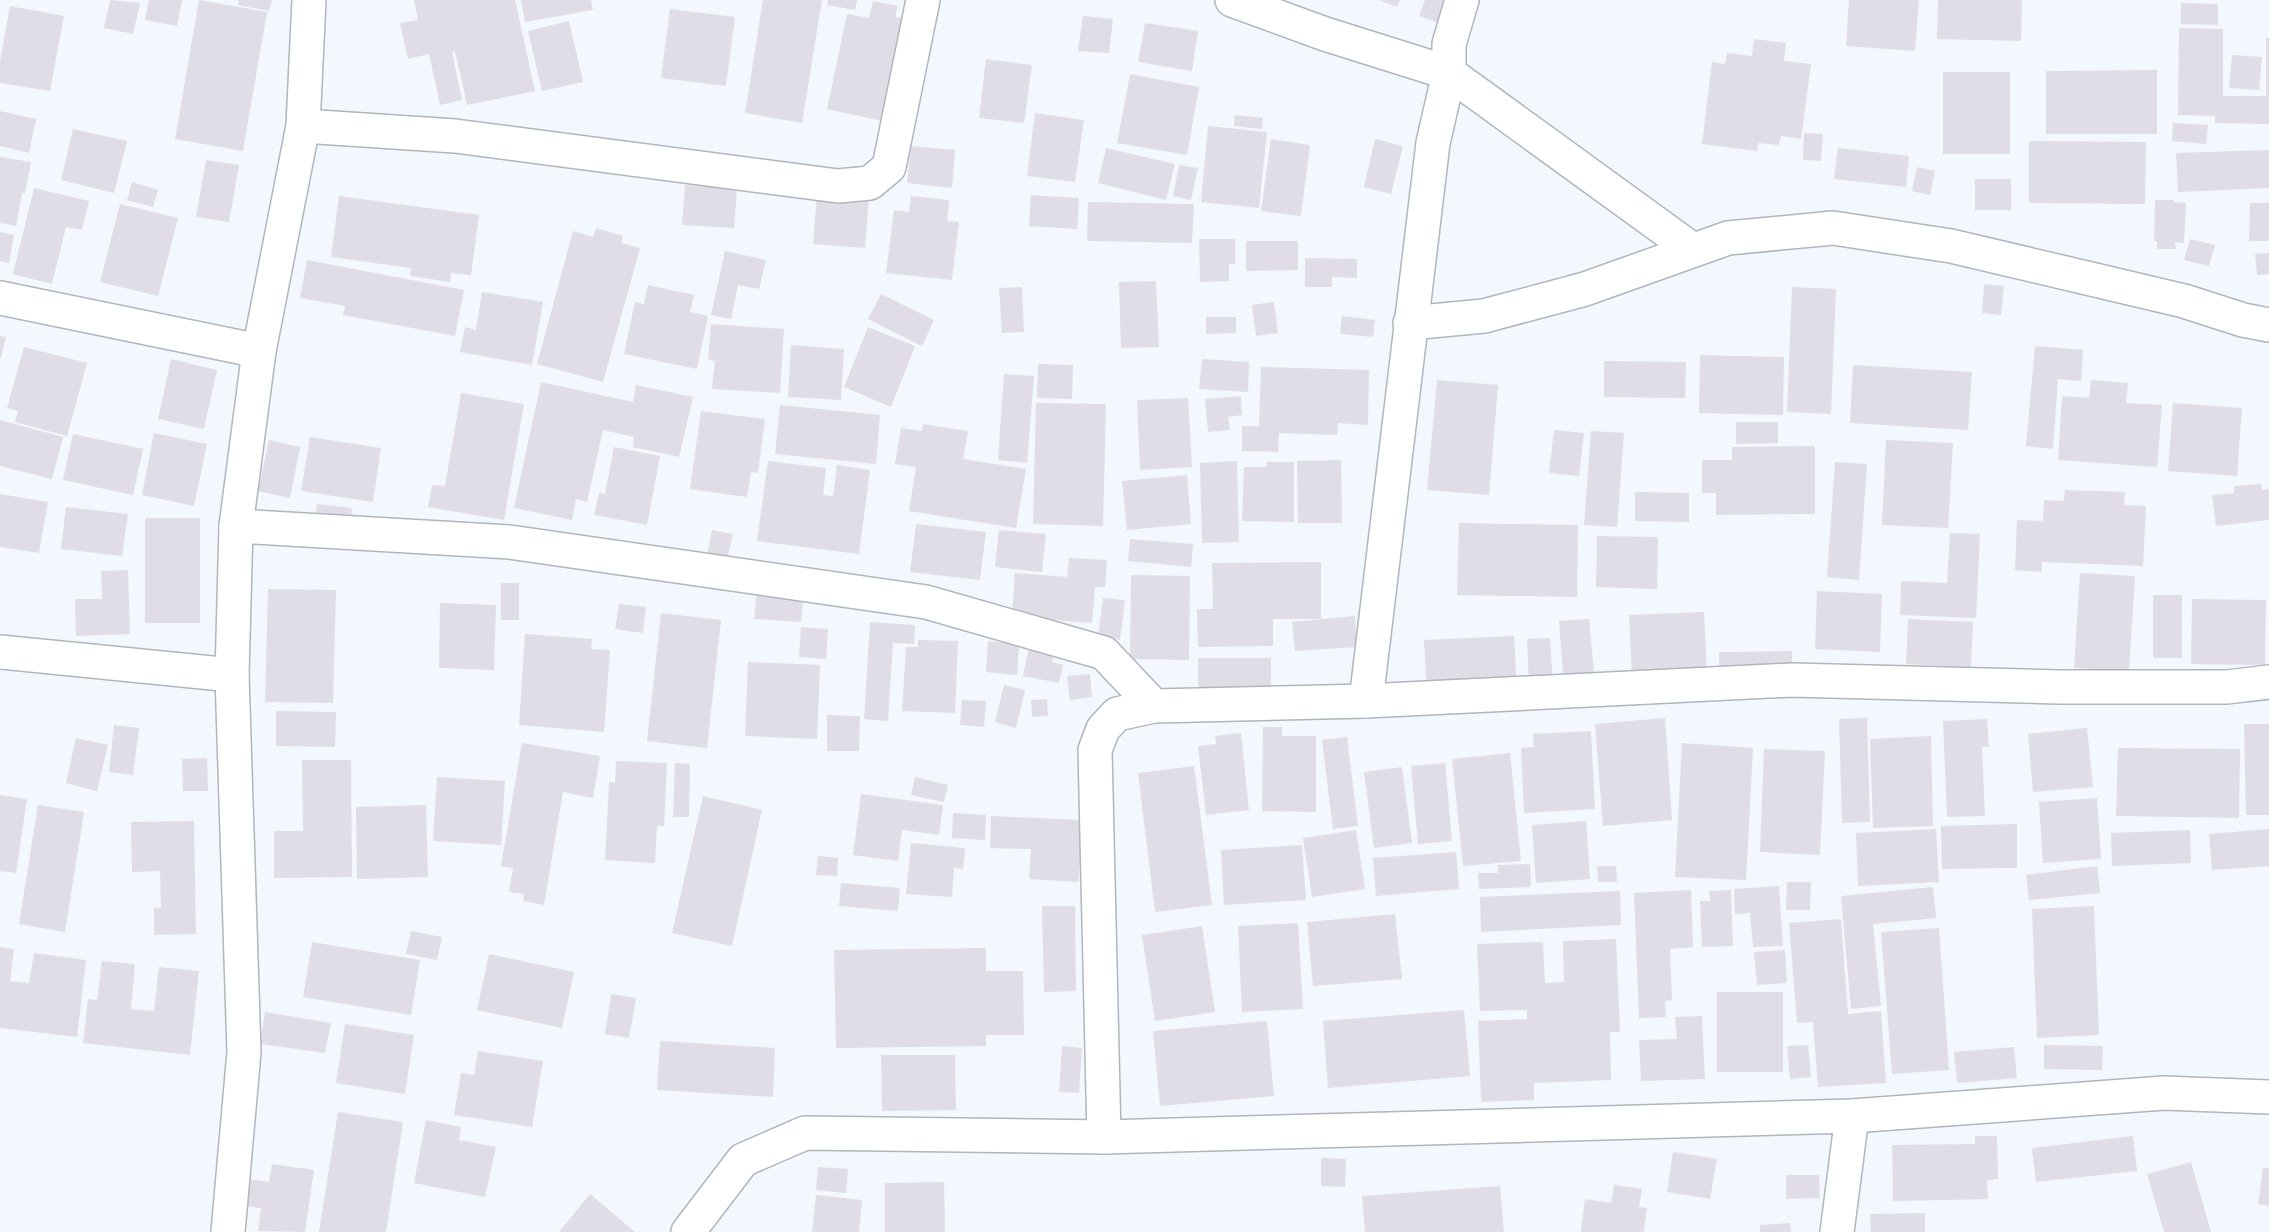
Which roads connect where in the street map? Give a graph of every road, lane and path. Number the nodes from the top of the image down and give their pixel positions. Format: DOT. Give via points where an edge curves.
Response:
graph roads {
  1 [pos="309,0"];
  2 [pos="923,0"];
  3 [pos="1232,0"];
  4 [pos="1462,0"];
  5 [pos="1449,73"];
  6 [pos="303,126"];
  7 [pos="1693,250"];
  8 [pos="0,298"];
  9 [pos="1410,323"];
  10 [pos="2269,325"];
  11 [pos="259,351"];
  12 [pos="236,526"];
  13 [pos="0,652"];
  14 [pos="232,675"];
  15 [pos="2269,682"];
  16 [pos="1366,701"];
  17 [pos="1154,706"];
  18 [pos="2269,1097"];
  19 [pos="1852,1116"];
  20 [pos="1104,1137"];
  21 [pos="228,1232"];
  22 [pos="688,1232"];
  23 [pos="1837,1232"];
  1 -- 6 [label="street"];
  2 -- 6 [label="street" via="889,167 870,183 838,186 455,136"];
  3 -- 5 [label="street"];
  4 -- 5 [label="street" via="1449,44"];
  5 -- 7 [label="street"];
  5 -- 9 [label="street" via="1433,143"];
  6 -- 11 [label="street"];
  7 -- 9 [label="street" via="1585,289 1484,316"];
  7 -- 10 [label="street" via="1728,238 1833,228 1952,246"];
  8 -- 11 [label="street"];
  9 -- 16 [label="street"];
  11 -- 12 [label="street"];
  12 -- 14 [label="street"];
  12 -- 17 [label="street" via="510,542 926,602 1104,653"];
  13 -- 14 [label="street"];
  14 -- 21 [label="street" via="244,1052"];
  15 -- 16 [label="street" via="2228,687 2059,687 1792,681"];
  16 -- 17 [label="street"];
  17 -- 20 [label="street" via="1118,714 1104,729 1095,750"];
  18 -- 19 [label="street" via="2164,1093"];
  19 -- 20 [label="street"];
  19 -- 23 [label="street"];
  20 -- 22 [label="street" via="805,1133 743,1160"];
}
